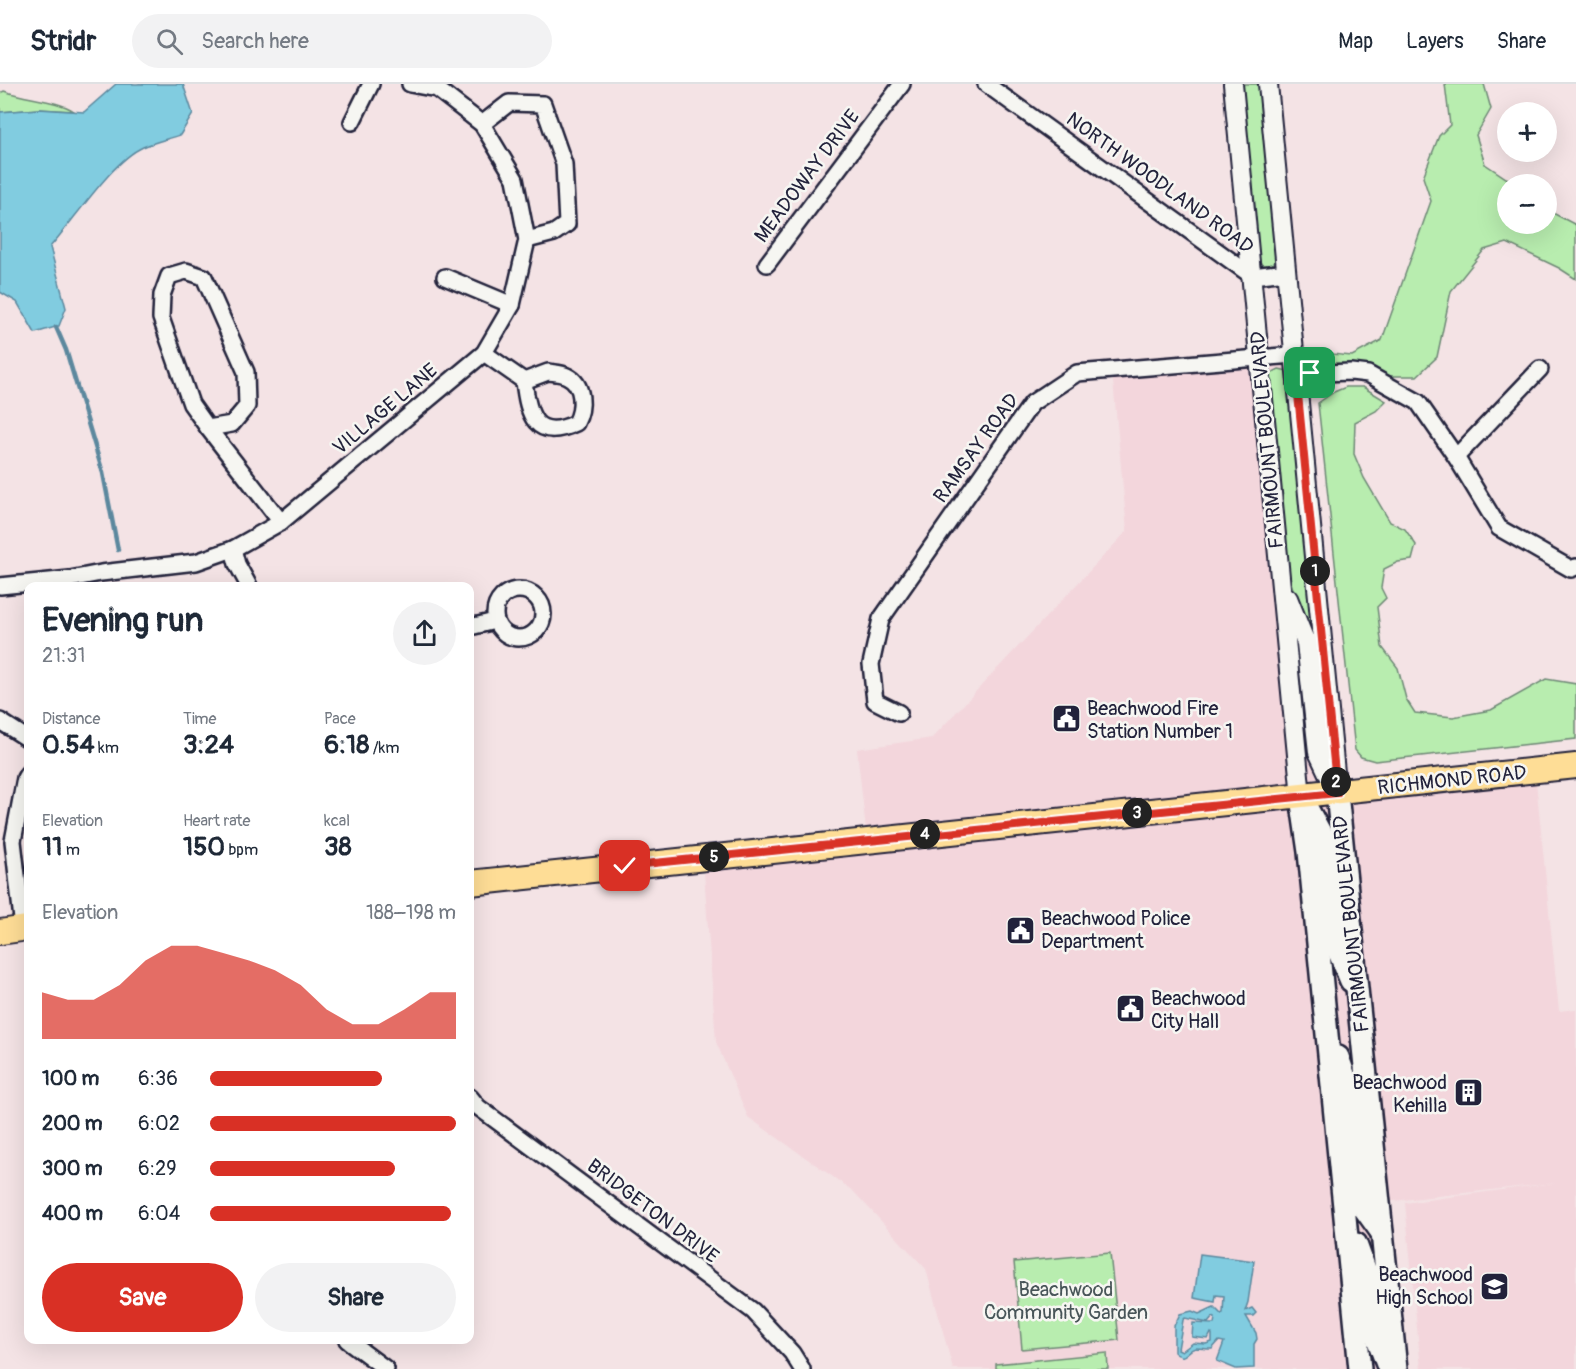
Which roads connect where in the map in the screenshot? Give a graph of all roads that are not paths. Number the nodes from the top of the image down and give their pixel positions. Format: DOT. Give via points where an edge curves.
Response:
graph roads {
  1 [pos="371,84"];
  2 [pos="410,84"];
  3 [pos="902,84"];
  4 [pos="986,84"];
  5 [pos="1233,84"];
  6 [pos="1268,84"];
  7 [pos="352,122"];
  8 [pos="482,124"];
  9 [pos="527,240"];
  10 [pos="767,264"];
  11 [pos="1287,272"];
  12 [pos="1252,276"];
  13 [pos="445,277"];
  14 [pos="512,305"];
  15 [pos="484,353"];
  16 [pos="1294,354"];
  17 [pos="1259,358"];
  18 [pos="1540,369"];
  19 [pos="1296,374"];
  20 [pos="524,381"];
  21 [pos="208,428"];
  22 [pos="1456,457"];
  23 [pos="282,522"];
  24 [pos="233,549"];
  25 [pos="1576,567"];
  26 [pos="1281,580"];
  27 [pos="73,582"];
  28 [pos="247,582"];
  29 [pos="24,585"];
  30 [pos="0,586"];
  31 [pos="495,621"];
  32 [pos="474,626"];
  33 [pos="899,714"];
  34 [pos="0,721"];
  35 [pos="24,737"];
  36 [pos="1576,766"];
  37 [pos="24,783"];
  38 [pos="1337,793"];
  39 [pos="1301,797"];
  40 [pos="474,883"];
  41 [pos="17,929"];
  42 [pos="1360,1005"];
  43 [pos="1326,1023"];
  44 [pos="474,1102"];
  45 [pos="1345,1212"];
  46 [pos="1383,1235"];
  47 [pos="352,1344"];
  48 [pos="386,1369"];
  49 [pos="802,1369"];
  50 [pos="1360,1369"];
  51 [pos="1389,1369"];
  52 [pos="1396,1369"];
  1 -- 7 [label="street"];
  2 -- 8 [label="street, VILLAGE LANE" via="437,89"];
  3 -- 10 [label="street, MEADOWAY DRIVE"];
  4 -- 12 [label="street, NORTH WOODLAND ROAD"];
  5 -- 12 [label="street, FAIRMOUNT BOULEVARD"];
  6 -- 11 [label="street, FAIRMOUNT BOULEVARD"];
  8 -- 9 [label="street, VILLAGE LANE" via="515,179"];
  8 -- 9 [label="street" via="509,103 543,104 564,164 567,224 554,233"];
  9 -- 14 [label="street, VILLAGE LANE"];
  11 -- 12 [label="street, NORTH WOODLAND ROAD"];
  11 -- 16 [label="street, FAIRMOUNT BOULEVARD"];
  12 -- 17 [label="street, FAIRMOUNT BOULEVARD"];
  13 -- 14 [label="street"];
  14 -- 15 [label="street, VILLAGE LANE"];
  15 -- 20 [label="street"];
  15 -- 23 [label="street, VILLAGE LANE"];
  16 -- 17 [label="street, RAMSAY ROAD"];
  16 -- 19 [label="street, FAIRMOUNT BOULEVARD"];
  17 -- 26 [label="street, FAIRMOUNT BOULEVARD"];
  17 -- 33 [label="street, RAMSAY ROAD" via="1077,374 1032,403 881,619 871,664 875,700"];
  18 -- 22 [label="street"];
  19 -- 22 [label="street" via="1368,374 1418,402"];
  19 -- 38 [label="street, FAIRMOUNT BOULEVARD"];
  21 -- 21 [label="street" via="191,404 161,318 162,295 169,276 186,271 204,277 246,372 247,406 232,424"];
  21 -- 23 [label="street"];
  22 -- 25 [label="street" via="1499,528 1571,569"];
  23 -- 24 [label="street, VILLAGE LANE"];
  24 -- 27 [label="street, VILLAGE LANE" via="196,562 101,573"];
  24 -- 28 [label="street"];
  26 -- 38 [label="street" via="1306,643 1318,752"];
  26 -- 39 [label="street, FAIRMOUNT BOULEVARD"];
  29 -- 30 [label="street, VILLAGE LANE"];
  31 -- 32 [label="street"];
  34 -- 35 [label="street"];
  36 -- 38 [label="main road, RICHMOND ROAD"];
  37 -- 41 [label="street" via="13,841"];
  38 -- 39 [label="main road, RICHMOND ROAD"];
  38 -- 42 [label="main road, FAIRMOUNT BOULEVARD"];
  39 -- 40 [label="main road, RICHMOND ROAD"];
  39 -- 42 [label="main road" via="1327,845 1338,950"];
  39 -- 43 [label="main road, FAIRMOUNT BOULEVARD"];
  42 -- 46 [label="main road, FAIRMOUNT BOULEVARD"];
  43 -- 45 [label="main road, FAIRMOUNT BOULEVARD"];
  43 -- 46 [label="main road" via="1353,1100 1364,1208"];
  44 -- 49 [label="street, BRIDGETON DRIVE" via="753,1311"];
  45 -- 50 [label="main road, FAIRMOUNT BOULEVARD"];
  45 -- 51 [label="main road" via="1366,1272 1376,1335"];
  46 -- 52 [label="main road, FAIRMOUNT BOULEVARD"];
  47 -- 48 [label="street"];
}
